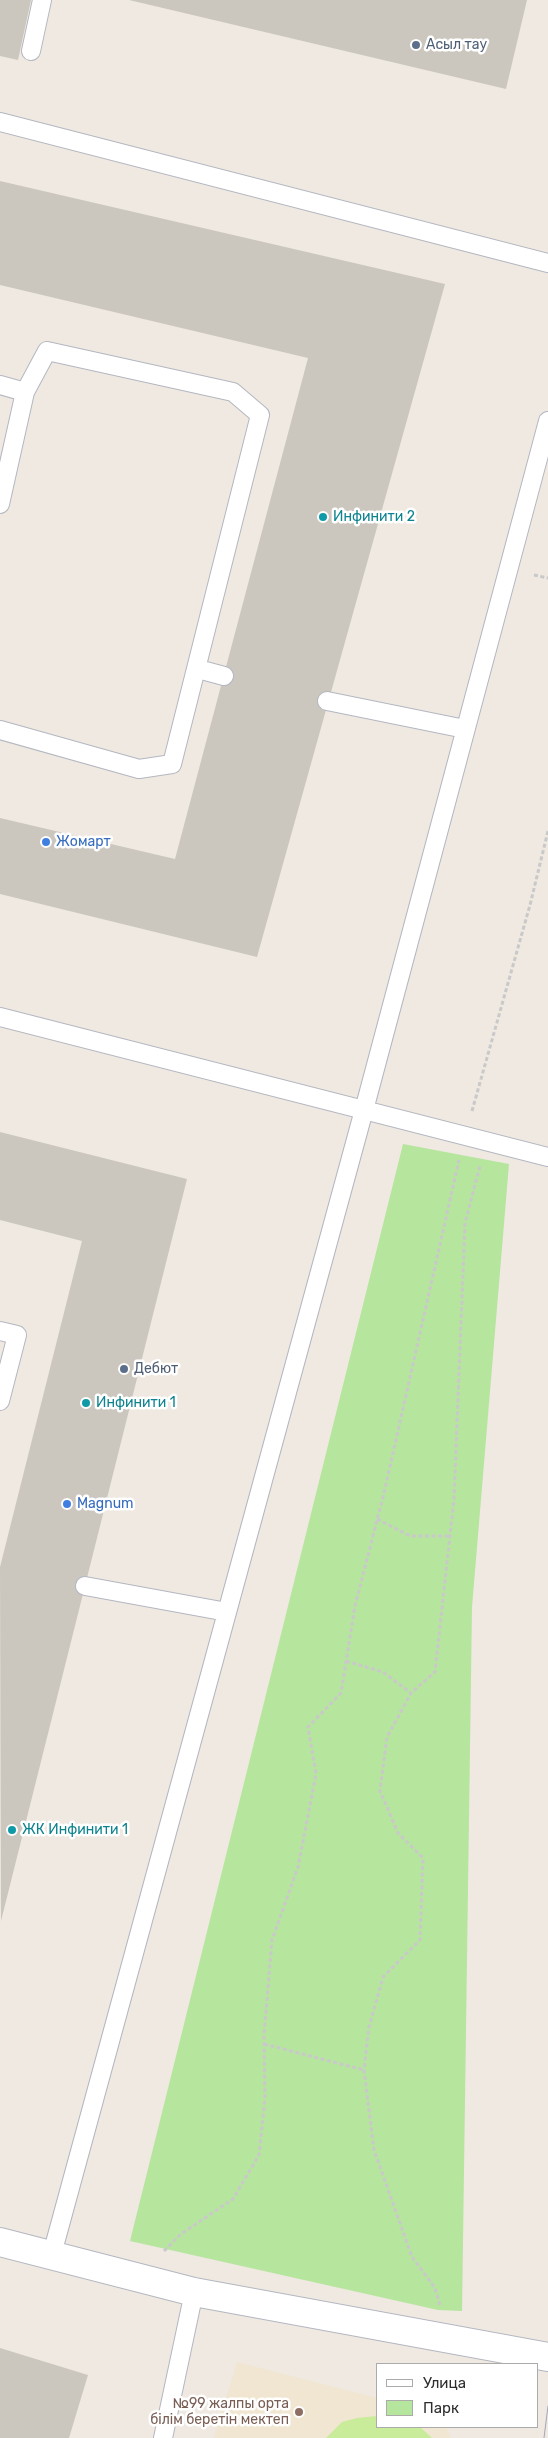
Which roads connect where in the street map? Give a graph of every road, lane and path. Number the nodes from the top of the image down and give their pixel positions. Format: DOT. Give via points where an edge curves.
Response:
graph roads {
  1 [pos="42,0"];
  2 [pos="31,51"];
  3 [pos="0,122"];
  4 [pos="548,263"];
  5 [pos="0,385"];
  6 [pos="25,392"];
  7 [pos="548,421"];
  8 [pos="0,504"];
  9 [pos="198,669"];
  10 [pos="224,676"];
  11 [pos="327,701"];
  12 [pos="465,729"];
  13 [pos="0,730"];
  14 [pos="548,830"];
  15 [pos="0,1017"];
  16 [pos="364,1110"];
  17 [pos="464,1136"];
  18 [pos="487,1142"];
  19 [pos="548,1158"];
  20 [pos="0,1331"];
  21 [pos="0,1402"];
  22 [pos="377,1519"];
  23 [pos="450,1536"];
  24 [pos="85,1586"];
  25 [pos="227,1612"];
  26 [pos="346,1661"];
  27 [pos="411,1693"];
  28 [pos="264,2044"];
  29 [pos="364,2070"];
  30 [pos="0,2242"];
  31 [pos="52,2254"];
  32 [pos="140,2277"];
  33 [pos="194,2292"];
  34 [pos="451,2339"];
  35 [pos="548,2357"];
  36 [pos="163,2438"];
  1 -- 2 [label="lane"];
  3 -- 4 [label="lane"];
  5 -- 6 [label="lane"];
  6 -- 8 [label="lane"];
  6 -- 9 [label="lane" via="46,351 233,392 260,415"];
  7 -- 12 [label="lane"];
  9 -- 10 [label="lane"];
  9 -- 13 [label="lane" via="172,764 139,769"];
  11 -- 12 [label="lane"];
  12 -- 16 [label="lane"];
  14 -- 17 [label="path"];
  15 -- 16 [label="lane"];
  16 -- 17 [label="lane"];
  16 -- 25 [label="lane"];
  17 -- 18 [label="lane"];
  17 -- 22 [label="path"];
  18 -- 19 [label="lane"];
  18 -- 23 [label="path" via="465,1223"];
  20 -- 21 [label="lane" via="17,1335"];
  22 -- 23 [label="path" via="410,1536"];
  22 -- 26 [label="path" via="355,1606"];
  23 -- 27 [label="path" via="435,1672"];
  24 -- 25 [label="lane"];
  25 -- 31 [label="lane"];
  26 -- 27 [label="path" via="383,1672"];
  26 -- 28 [label="path" via="341,1693 308,1727 316,1774 298,1867 272,1940"];
  27 -- 29 [label="path" via="387,1737 380,1791 398,1833 423,1858 420,1940 383,1977 369,2027"];
  28 -- 29 [label="path"];
  28 -- 32 [label="path" via="265,2098 259,2155 233,2199 182,2234"];
  29 -- 34 [label="path" via="374,2150 412,2257 435,2288"];
  30 -- 31 [label="street"];
  31 -- 32 [label="street"];
  32 -- 33 [label="street"];
  33 -- 34 [label="street"];
  33 -- 36 [label="lane"];
  34 -- 35 [label="street"];
}
